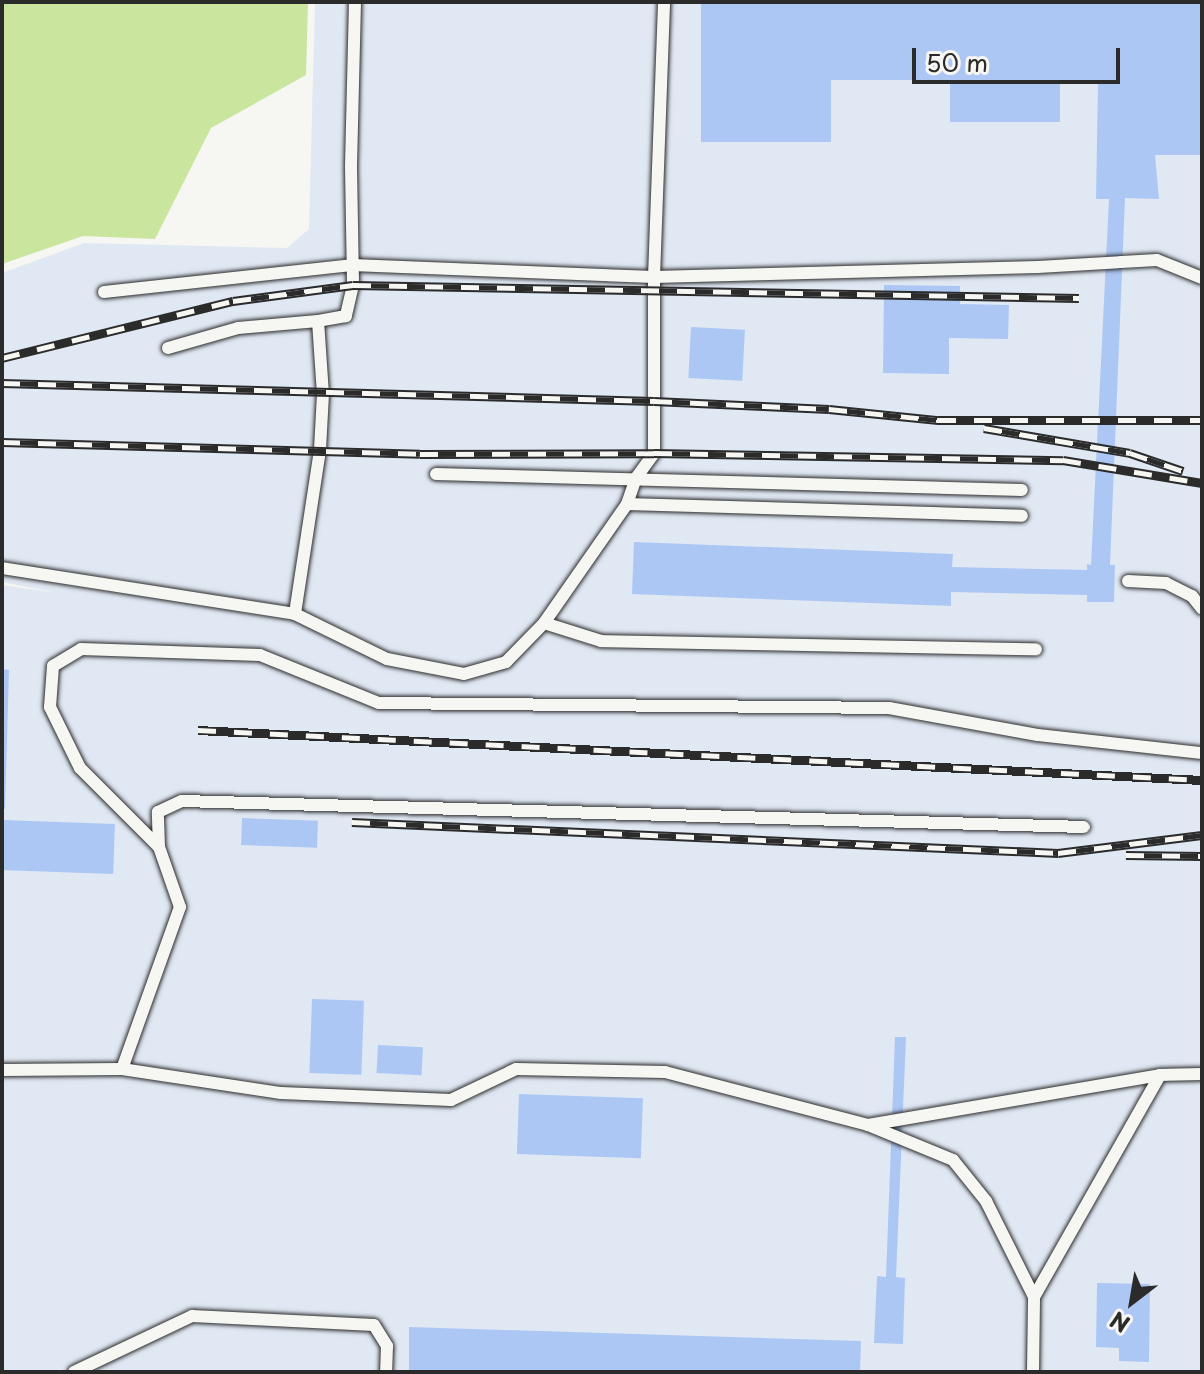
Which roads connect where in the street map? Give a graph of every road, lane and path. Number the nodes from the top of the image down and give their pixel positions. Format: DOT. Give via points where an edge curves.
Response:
graph roads {
  1 [pos="355,2"];
  2 [pos="664,2"];
  3 [pos="352,265"];
  4 [pos="654,277"];
  5 [pos="1202,278"];
  6 [pos="104,292"];
  7 [pos="318,321"];
  8 [pos="168,348"];
  9 [pos="436,474"];
  10 [pos="636,478"];
  11 [pos="1022,490"];
  12 [pos="627,504"];
  13 [pos="1022,516"];
  14 [pos="2,568"];
  15 [pos="1128,581"];
  16 [pos="1202,609"];
  17 [pos="295,614"];
  18 [pos="544,623"];
  19 [pos="1036,649"];
  20 [pos="1202,753"];
  21 [pos="1084,827"];
  22 [pos="159,847"];
  23 [pos="122,1069"];
  24 [pos="2,1070"];
  25 [pos="1202,1074"];
  26 [pos="1160,1075"];
  27 [pos="868,1125"];
  28 [pos="1034,1297"];
  29 [pos="74,1372"];
  30 [pos="386,1372"];
  31 [pos="1033,1372"];
  1 -- 3 [label="lane"];
  2 -- 4 [label="lane"];
  3 -- 4 [label="lane"];
  3 -- 6 [label="lane"];
  3 -- 7 [label="lane" via="346,316"];
  4 -- 5 [label="lane" via="1157,260"];
  4 -- 10 [label="lane" via="654,453"];
  7 -- 8 [label="lane" via="238,328"];
  7 -- 17 [label="lane" via="320,450"];
  9 -- 10 [label="lane"];
  10 -- 11 [label="lane"];
  10 -- 12 [label="lane"];
  12 -- 13 [label="lane"];
  12 -- 18 [label="lane"];
  14 -- 17 [label="lane"];
  15 -- 16 [label="lane" via="1166,583 1192,596"];
  17 -- 18 [label="lane" via="387,659 464,674 506,662"];
  18 -- 19 [label="lane" via="601,641"];
  20 -- 22 [label="lane" via="1038,735 889,708 379,703 260,655 81,649 53,666 50,707 80,768"];
  21 -- 22 [label="lane" via="182,801 158,812"];
  22 -- 23 [label="lane" via="180,907"];
  23 -- 24 [label="lane"];
  23 -- 27 [label="lane" via="281,1093 451,1100 516,1069 665,1072"];
  25 -- 26 [label="lane"];
  26 -- 27 [label="lane"];
  26 -- 28 [label="lane"];
  27 -- 28 [label="lane" via="953,1160 986,1201"];
  28 -- 31 [label="lane"];
  29 -- 30 [label="lane" via="192,1316 374,1325 387,1346"];
}
